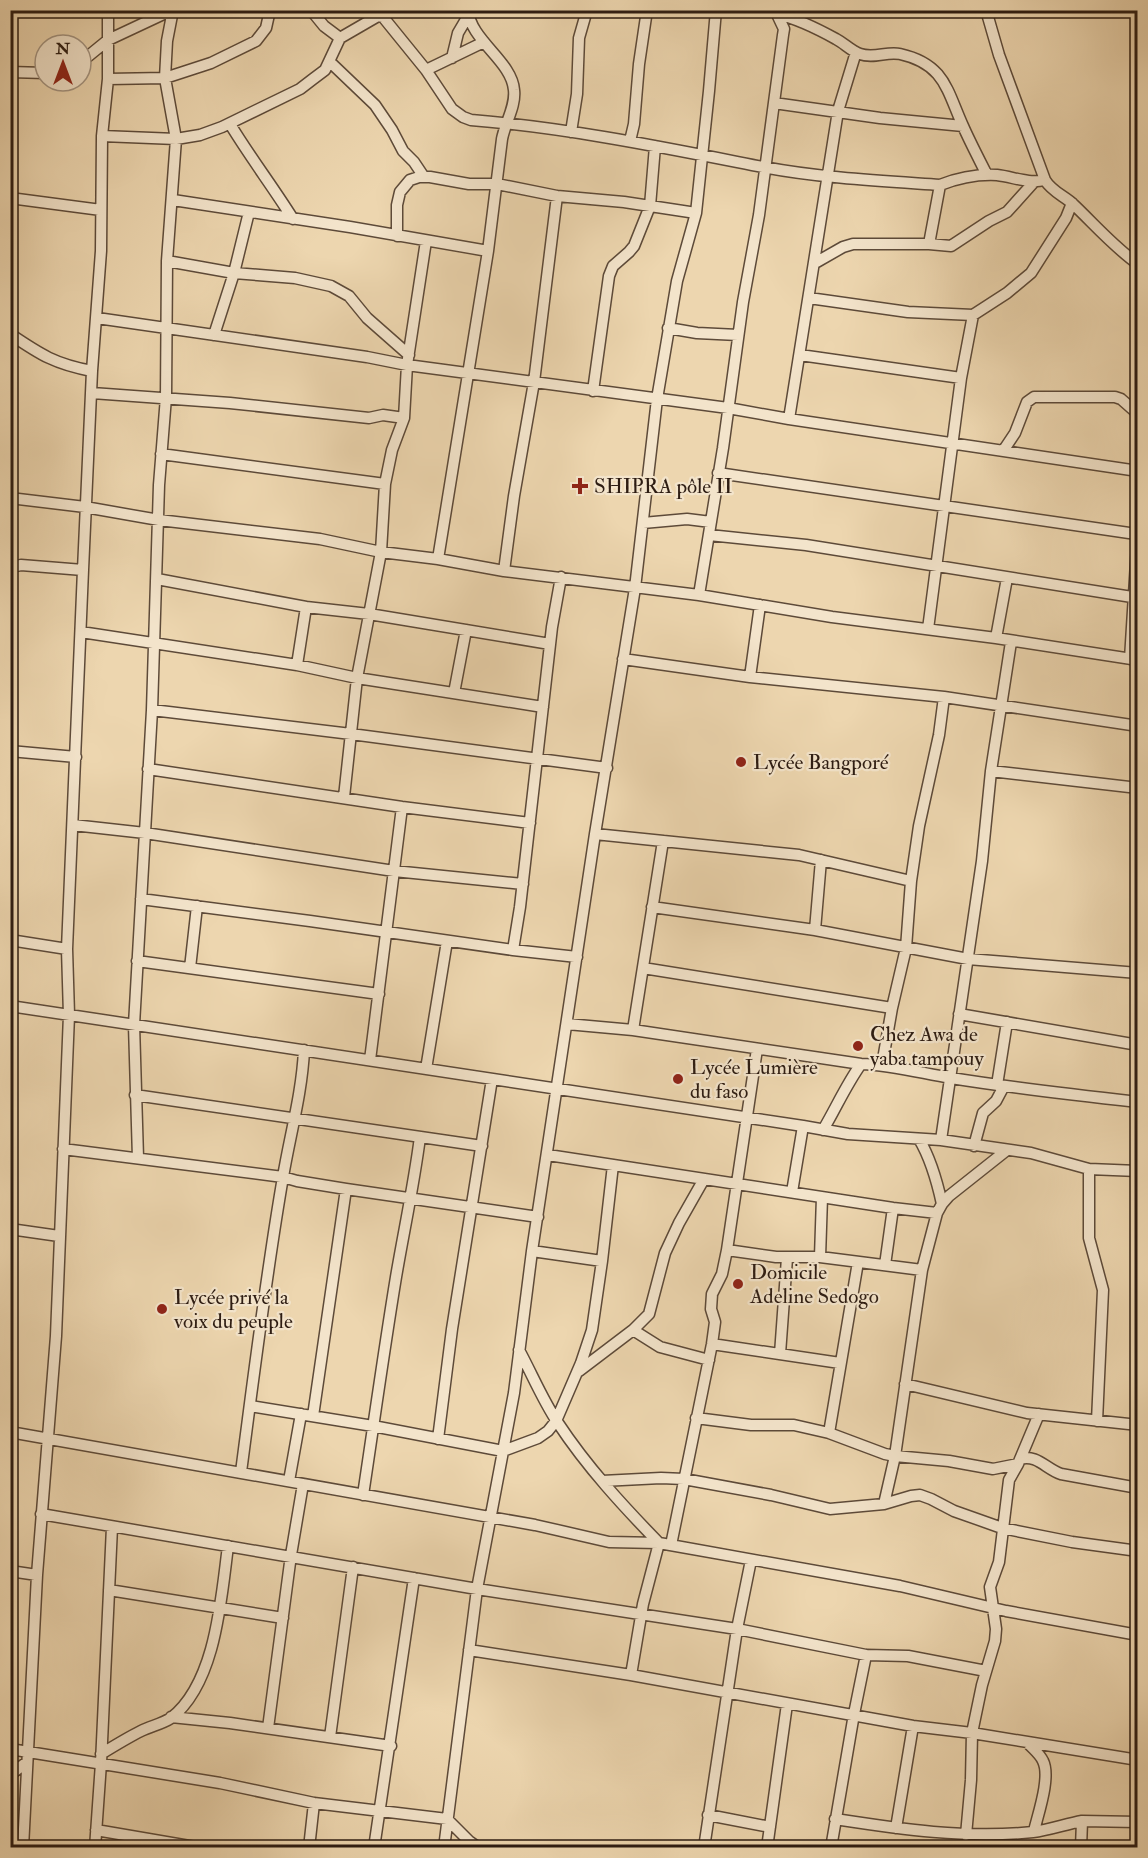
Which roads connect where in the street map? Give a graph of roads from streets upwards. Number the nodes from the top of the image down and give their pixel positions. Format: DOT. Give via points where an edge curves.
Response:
graph roads {
  1 [pos="108,10"];
  2 [pos="173,10"];
  3 [pos="270,10"];
  4 [pos="311,10"];
  5 [pos="587,10"];
  6 [pos="647,10"];
  7 [pos="716,10"];
  8 [pos="986,10"];
  9 [pos="776,12"];
  10 [pos="468,13"];
  11 [pos="340,38"];
  12 [pos="108,40"];
  13 [pos="484,42"];
  14 [pos="93,52"];
  15 [pos="856,52"];
  16 [pos="452,58"];
  17 [pos="330,62"];
  18 [pos="426,70"];
  19 [pos="10,72"];
  20 [pos="33,73"];
  21 [pos="165,78"];
  22 [pos="108,80"];
  23 [pos="774,103"];
  24 [pos="838,111"];
  25 [pos="506,123"];
  26 [pos="230,124"];
  27 [pos="963,126"];
  28 [pos="570,132"];
  29 [pos="102,136"];
  30 [pos="176,139"];
  31 [pos="630,141"];
  32 [pos="656,146"];
  33 [pos="702,153"];
  34 [pos="765,167"];
  35 [pos="828,175"];
  36 [pos="987,175"];
  37 [pos="424,177"];
  38 [pos="1040,181"];
  39 [pos="497,184"];
  40 [pos="940,185"];
  41 [pos="557,196"];
  42 [pos="10,198"];
  43 [pos="173,200"];
  44 [pos="1072,203"];
  45 [pos="650,206"];
  46 [pos="101,210"];
  47 [pos="249,212"];
  48 [pos="696,213"];
  49 [pos="294,219"];
  50 [pos="397,236"];
  51 [pos="426,241"];
  52 [pos="929,244"];
  53 [pos="488,251"];
  54 [pos="167,261"];
  55 [pos="815,263"];
  56 [pos="1137,264"];
  57 [pos="234,273"];
  58 [pos="809,298"];
  59 [pos="973,315"];
  60 [pos="97,318"];
  61 [pos="166,328"];
  62 [pos="668,328"];
  63 [pos="10,334"];
  64 [pos="214,335"];
  65 [pos="738,335"];
  66 [pos="800,355"];
  67 [pos="408,360"];
  68 [pos="92,371"];
  69 [pos="468,372"];
  70 [pos="962,378"];
  71 [pos="534,382"];
  72 [pos="593,391"];
  73 [pos="92,393"];
  74 [pos="166,397"];
  75 [pos="657,399"];
  76 [pos="728,408"];
  77 [pos="1137,414"];
  78 [pos="404,418"];
  79 [pos="789,419"];
  80 [pos="954,444"];
  81 [pos="1004,451"];
  82 [pos="161,454"];
  83 [pos="1137,471"];
  84 [pos="718,473"];
  85 [pos="1137,477"];
  86 [pos="385,484"];
  87 [pos="10,498"];
  88 [pos="945,506"];
  89 [pos="85,507"];
  90 [pos="159,520"];
  91 [pos="711,522"];
  92 [pos="643,523"];
  93 [pos="1136,534"];
  94 [pos="709,535"];
  95 [pos="1137,546"];
  96 [pos="381,552"];
  97 [pos="438,559"];
  98 [pos="935,566"];
  99 [pos="10,569"];
  100 [pos="82,570"];
  101 [pos="504,571"];
  102 [pos="561,577"];
  103 [pos="1007,578"];
  104 [pos="157,579"];
  105 [pos="635,588"];
  106 [pos="699,595"];
  107 [pos="1132,597"];
  108 [pos="760,605"];
  109 [pos="306,607"];
  110 [pos="369,614"];
  111 [pos="928,629"];
  112 [pos="466,630"];
  113 [pos="81,632"];
  114 [pos="996,638"];
  115 [pos="1011,642"];
  116 [pos="550,644"];
  117 [pos="155,645"];
  118 [pos="624,659"];
  119 [pos="1133,659"];
  120 [pos="297,665"];
  121 [pos="750,677"];
  122 [pos="357,678"];
  123 [pos="454,693"];
  124 [pos="944,697"];
  125 [pos="1002,706"];
  126 [pos="543,707"];
  127 [pos="152,710"];
  128 [pos="1137,726"];
  129 [pos="351,734"];
  130 [pos="10,751"];
  131 [pos="76,757"];
  132 [pos="537,759"];
  133 [pos="607,768"];
  134 [pos="148,769"];
  135 [pos="991,771"];
  136 [pos="1137,788"];
  137 [pos="344,797"];
  138 [pos="402,807"];
  139 [pos="530,823"];
  140 [pos="73,825"];
  141 [pos="145,833"];
  142 [pos="595,834"];
  143 [pos="663,841"];
  144 [pos="821,860"];
  145 [pos="394,871"];
  146 [pos="911,881"];
  147 [pos="523,884"];
  148 [pos="141,899"];
  149 [pos="197,906"];
  150 [pos="652,908"];
  151 [pos="815,930"];
  152 [pos="386,932"];
  153 [pos="10,939"];
  154 [pos="447,941"];
  155 [pos="906,948"];
  156 [pos="68,949"];
  157 [pos="513,950"];
  158 [pos="577,957"];
  159 [pos="968,959"];
  160 [pos="137,961"];
  161 [pos="189,968"];
  162 [pos="643,968"];
  163 [pos="1137,973"];
  164 [pos="379,994"];
  165 [pos="10,1006"];
  166 [pos="892,1008"];
  167 [pos="959,1014"];
  168 [pos="69,1015"];
  169 [pos="1007,1022"];
  170 [pos="567,1023"];
  171 [pos="134,1025"];
  172 [pos="633,1030"];
  173 [pos="1137,1045"];
  174 [pos="757,1049"];
  175 [pos="304,1050"];
  176 [pos="370,1060"];
  177 [pos="861,1064"];
  178 [pos="882,1065"];
  179 [pos="426,1069"];
  180 [pos="949,1078"];
  181 [pos="492,1079"];
  182 [pos="1001,1085"];
  183 [pos="558,1089"];
  184 [pos="135,1095"];
  185 [pos="1137,1102"];
  186 [pos="746,1117"];
  187 [pos="295,1119"];
  188 [pos="803,1126"];
  189 [pos="823,1130"];
  190 [pos="420,1137"];
  191 [pos="919,1139"];
  192 [pos="940,1140"];
  193 [pos="482,1146"];
  194 [pos="974,1146"];
  195 [pos="63,1149"];
  196 [pos="1007,1150"];
  197 [pos="548,1155"];
  198 [pos="138,1158"];
  199 [pos="613,1165"];
  200 [pos="1089,1169"];
  201 [pos="1137,1171"];
  202 [pos="283,1176"];
  203 [pos="704,1179"];
  204 [pos="737,1184"];
  205 [pos="346,1189"];
  206 [pos="792,1192"];
  207 [pos="822,1197"];
  208 [pos="412,1199"];
  209 [pos="472,1206"];
  210 [pos="893,1208"];
  211 [pos="939,1209"];
  212 [pos="538,1217"];
  213 [pos="10,1229"];
  214 [pos="59,1236"];
  215 [pos="727,1250"];
  216 [pos="532,1251"];
  217 [pos="820,1257"];
  218 [pos="787,1258"];
  219 [pos="602,1261"];
  220 [pos="858,1262"];
  221 [pos="885,1265"];
  222 [pos="922,1270"];
  223 [pos="633,1330"];
  224 [pos="712,1344"];
  225 [pos="519,1350"];
  226 [pos="780,1354"];
  227 [pos="709,1360"];
  228 [pos="840,1363"];
  229 [pos="578,1371"];
  230 [pos="905,1384"];
  231 [pos="250,1406"];
  232 [pos="301,1414"];
  233 [pos="1040,1414"];
  234 [pos="313,1416"];
  235 [pos="696,1418"];
  236 [pos="556,1421"];
  237 [pos="1097,1421"];
  238 [pos="1137,1425"];
  239 [pos="373,1426"];
  240 [pos="10,1432"];
  241 [pos="829,1433"];
  242 [pos="48,1438"];
  243 [pos="438,1439"];
  244 [pos="503,1451"];
  245 [pos="895,1456"];
  246 [pos="1019,1461"];
  247 [pos="241,1472"];
  248 [pos="684,1479"];
  249 [pos="289,1481"];
  250 [pos="602,1481"];
  251 [pos="303,1484"];
  252 [pos="1137,1488"];
  253 [pos="363,1495"];
  254 [pos="884,1504"];
  255 [pos="41,1514"];
  256 [pos="491,1518"];
  257 [pos="112,1527"];
  258 [pos="1002,1528"];
  259 [pos="659,1543"];
  260 [pos="671,1545"];
  261 [pos="228,1546"];
  262 [pos="1137,1551"];
  263 [pos="291,1556"];
  264 [pos="751,1560"];
  265 [pos="353,1567"];
  266 [pos="10,1571"];
  267 [pos="37,1575"];
  268 [pos="414,1578"];
  269 [pos="477,1589"];
  270 [pos="109,1590"];
  271 [pos="220,1607"];
  272 [pos="993,1608"];
  273 [pos="641,1615"];
  274 [pos="283,1618"];
  275 [pos="737,1629"];
  276 [pos="1137,1635"];
  277 [pos="470,1650"];
  278 [pos="866,1655"];
  279 [pos="986,1671"];
  280 [pos="631,1675"];
  281 [pos="727,1692"];
  282 [pos="787,1704"];
  283 [pos="854,1714"];
  284 [pos="171,1718"];
  285 [pos="913,1726"];
  286 [pos="268,1728"];
  287 [pos="972,1733"];
  288 [pos="330,1737"];
  289 [pos="1028,1743"];
  290 [pos="390,1746"];
  291 [pos="10,1749"];
  292 [pos="28,1757"];
  293 [pos="101,1759"];
  294 [pos="1137,1760"];
  295 [pos="10,1775"];
  296 [pos="314,1803"];
  297 [pos="379,1813"];
  298 [pos="708,1815"];
  299 [pos="447,1819"];
  300 [pos="835,1819"];
  301 [pos="1082,1821"];
  302 [pos="1137,1822"];
  303 [pos="770,1827"];
  304 [pos="896,1828"];
  305 [pos="96,1830"];
  306 [pos="1034,1832"];
  307 [pos="966,1834"];
  308 [pos="469,1844"];
  309 [pos="23,1848"];
  310 [pos="95,1848"];
  311 [pos="201,1848"];
  312 [pos="309,1848"];
  313 [pos="374,1848"];
  314 [pos="444,1848"];
  315 [pos="479,1848"];
  316 [pos="704,1848"];
  317 [pos="767,1848"];
  318 [pos="831,1848"];
  319 [pos="1081,1848"];
  1 -- 12 [label="street"];
  2 -- 12 [label="street"];
  2 -- 21 [label="street"];
  3 -- 21 [label="street" via="266,28 256,41 211,63"];
  4 -- 11 [label="street"];
  5 -- 28 [label="street" via="579,38 577,94"];
  6 -- 31 [label="street"];
  7 -- 33 [label="street"];
  8 -- 38 [label="street"];
  9 -- 15 [label="street"];
  9 -- 23 [label="street" via="784,29"];
  10 -- 13 [label="street"];
  10 -- 16 [label="street"];
  11 -- 17 [label="street"];
  11 -- 18 [label="street" via="378,16 383,17"];
  12 -- 14 [label="street"];
  12 -- 22 [label="street"];
  13 -- 16 [label="street"];
  13 -- 25 [label="street" via="513,85 513,105"];
  15 -- 24 [label="street"];
  15 -- 27 [label="street" via="873,56 902,54 936,72 945,81"];
  16 -- 18 [label="street"];
  17 -- 26 [label="street" via="300,89"];
  17 -- 37 [label="street" via="375,105"];
  18 -- 25 [label="street" via="446,101 463,117"];
  19 -- 20 [label="street"];
  21 -- 22 [label="street"];
  21 -- 30 [label="street"];
  22 -- 29 [label="street"];
  23 -- 24 [label="street"];
  23 -- 34 [label="street"];
  24 -- 27 [label="street"];
  24 -- 35 [label="street"];
  25 -- 28 [label="street"];
  25 -- 39 [label="street"];
  26 -- 30 [label="street"];
  26 -- 49 [label="street"];
  27 -- 36 [label="street"];
  28 -- 31 [label="street"];
  29 -- 30 [label="street"];
  29 -- 46 [label="street"];
  30 -- 43 [label="street"];
  31 -- 32 [label="street"];
  32 -- 33 [label="street"];
  32 -- 45 [label="street"];
  33 -- 34 [label="street"];
  33 -- 48 [label="street"];
  34 -- 35 [label="street"];
  34 -- 65 [label="street"];
  35 -- 40 [label="street"];
  35 -- 55 [label="street"];
  36 -- 38 [label="street"];
  36 -- 40 [label="street"];
  37 -- 39 [label="street"];
  37 -- 50 [label="street" via="403,185 397,205"];
  38 -- 44 [label="street"];
  38 -- 52 [label="street" via="1007,212 956,244"];
  39 -- 41 [label="street"];
  39 -- 53 [label="street"];
  40 -- 52 [label="street"];
  41 -- 45 [label="street"];
  41 -- 71 [label="street"];
  42 -- 46 [label="street"];
  43 -- 47 [label="street"];
  43 -- 54 [label="street"];
  44 -- 56 [label="street"];
  44 -- 59 [label="street" via="1031,273"];
  45 -- 48 [label="street"];
  45 -- 72 [label="street" via="634,246 613,266 609,276"];
  46 -- 60 [label="street"];
  47 -- 49 [label="street"];
  47 -- 57 [label="street"];
  48 -- 62 [label="street"];
  49 -- 50 [label="street"];
  50 -- 51 [label="street"];
  51 -- 53 [label="street"];
  51 -- 67 [label="street"];
  52 -- 55 [label="street" via="853,244"];
  53 -- 69 [label="street"];
  54 -- 57 [label="street"];
  54 -- 61 [label="street"];
  55 -- 58 [label="street"];
  57 -- 64 [label="street"];
  57 -- 67 [label="street" via="296,278 331,286 350,296"];
  58 -- 59 [label="street" via="908,312"];
  58 -- 66 [label="street"];
  59 -- 70 [label="street"];
  60 -- 61 [label="street"];
  60 -- 68 [label="street"];
  61 -- 64 [label="street"];
  61 -- 74 [label="street"];
  62 -- 65 [label="street"];
  62 -- 75 [label="street"];
  63 -- 68 [label="street" via="49,360"];
  64 -- 67 [label="street"];
  65 -- 76 [label="street"];
  66 -- 70 [label="street"];
  66 -- 79 [label="street"];
  67 -- 69 [label="street"];
  67 -- 78 [label="street"];
  68 -- 73 [label="street"];
  69 -- 71 [label="street"];
  69 -- 97 [label="street"];
  70 -- 80 [label="street"];
  71 -- 72 [label="street"];
  71 -- 101 [label="street"];
  72 -- 75 [label="street"];
  73 -- 74 [label="street"];
  73 -- 89 [label="street"];
  74 -- 78 [label="street" via="369,418"];
  74 -- 82 [label="street"];
  75 -- 76 [label="street"];
  75 -- 92 [label="street"];
  76 -- 79 [label="street"];
  76 -- 84 [label="street"];
  77 -- 81 [label="street" via="1115,398 1034,397 1027,402"];
  78 -- 86 [label="street"];
  79 -- 80 [label="street"];
  80 -- 81 [label="street"];
  80 -- 88 [label="street"];
  81 -- 83 [label="street"];
  82 -- 86 [label="street"];
  82 -- 90 [label="street"];
  84 -- 88 [label="street"];
  84 -- 91 [label="street"];
  85 -- 93 [label="street"];
  86 -- 96 [label="street"];
  87 -- 89 [label="street"];
  88 -- 93 [label="street"];
  88 -- 98 [label="street"];
  89 -- 90 [label="street"];
  89 -- 100 [label="street"];
  90 -- 96 [label="street" via="320,539"];
  90 -- 104 [label="street"];
  91 -- 92 [label="street" via="687,519"];
  91 -- 94 [label="street"];
  92 -- 105 [label="street"];
  93 -- 95 [label="street"];
  94 -- 98 [label="street" via="806,545"];
  94 -- 106 [label="street"];
  95 -- 107 [label="street"];
  96 -- 97 [label="street"];
  96 -- 110 [label="street"];
  97 -- 101 [label="street"];
  98 -- 103 [label="street"];
  98 -- 111 [label="street"];
  99 -- 100 [label="street" via="21,565"];
  100 -- 113 [label="street"];
  101 -- 102 [label="street"];
  102 -- 105 [label="street"];
  102 -- 116 [label="street"];
  103 -- 107 [label="street"];
  103 -- 114 [label="street"];
  104 -- 109 [label="street"];
  104 -- 117 [label="street"];
  105 -- 106 [label="street"];
  105 -- 118 [label="street"];
  106 -- 108 [label="street"];
  107 -- 119 [label="street"];
  108 -- 111 [label="street"];
  108 -- 121 [label="street"];
  109 -- 110 [label="street"];
  109 -- 120 [label="street"];
  110 -- 112 [label="street"];
  110 -- 122 [label="street"];
  111 -- 114 [label="street"];
  112 -- 116 [label="street"];
  112 -- 123 [label="street"];
  113 -- 117 [label="street"];
  113 -- 131 [label="street"];
  114 -- 115 [label="street"];
  115 -- 119 [label="street"];
  115 -- 125 [label="street"];
  116 -- 126 [label="street"];
  117 -- 120 [label="street"];
  117 -- 127 [label="street"];
  118 -- 121 [label="street"];
  118 -- 133 [label="street"];
  120 -- 122 [label="street"];
  121 -- 124 [label="street"];
  122 -- 123 [label="street"];
  122 -- 129 [label="street"];
  123 -- 126 [label="street"];
  124 -- 125 [label="street"];
  124 -- 146 [label="street"];
  125 -- 128 [label="street"];
  125 -- 135 [label="street"];
  126 -- 132 [label="street"];
  127 -- 129 [label="street"];
  127 -- 134 [label="street"];
  129 -- 132 [label="street"];
  129 -- 137 [label="street"];
  130 -- 131 [label="street"];
  131 -- 140 [label="street"];
  132 -- 133 [label="street"];
  132 -- 139 [label="street"];
  133 -- 142 [label="street"];
  134 -- 137 [label="street"];
  134 -- 141 [label="street"];
  135 -- 136 [label="street"];
  135 -- 159 [label="street"];
  137 -- 138 [label="street"];
  138 -- 139 [label="street"];
  138 -- 145 [label="street"];
  139 -- 147 [label="street"];
  140 -- 141 [label="street"];
  140 -- 156 [label="street"];
  141 -- 145 [label="street"];
  141 -- 148 [label="street"];
  142 -- 143 [label="street"];
  142 -- 158 [label="street"];
  143 -- 144 [label="street"];
  143 -- 150 [label="street"];
  144 -- 146 [label="street"];
  144 -- 151 [label="street"];
  145 -- 147 [label="street"];
  145 -- 152 [label="street"];
  146 -- 155 [label="street"];
  147 -- 157 [label="street"];
  148 -- 149 [label="street"];
  148 -- 160 [label="street"];
  149 -- 152 [label="street"];
  149 -- 161 [label="street"];
  150 -- 151 [label="street"];
  150 -- 162 [label="street"];
  151 -- 155 [label="street"];
  152 -- 154 [label="street"];
  152 -- 164 [label="street"];
  153 -- 156 [label="street"];
  154 -- 157 [label="street"];
  154 -- 179 [label="street"];
  155 -- 159 [label="street"];
  155 -- 166 [label="street"];
  156 -- 168 [label="street"];
  157 -- 158 [label="street"];
  158 -- 170 [label="street"];
  159 -- 163 [label="street"];
  159 -- 167 [label="street"];
  160 -- 161 [label="street"];
  160 -- 171 [label="street"];
  161 -- 164 [label="street"];
  162 -- 166 [label="street"];
  162 -- 172 [label="street"];
  164 -- 176 [label="street"];
  165 -- 168 [label="street"];
  166 -- 178 [label="street"];
  167 -- 169 [label="street"];
  167 -- 180 [label="street"];
  168 -- 171 [label="street"];
  168 -- 195 [label="street"];
  169 -- 173 [label="street"];
  169 -- 182 [label="street"];
  170 -- 172 [label="street"];
  170 -- 183 [label="street"];
  171 -- 175 [label="street"];
  171 -- 184 [label="street"];
  172 -- 174 [label="street"];
  174 -- 177 [label="street"];
  174 -- 186 [label="street"];
  175 -- 176 [label="street"];
  175 -- 187 [label="street"];
  176 -- 179 [label="street"];
  177 -- 178 [label="street"];
  177 -- 189 [label="street"];
  178 -- 180 [label="street"];
  179 -- 181 [label="street"];
  180 -- 182 [label="street"];
  180 -- 192 [label="street"];
  181 -- 183 [label="street"];
  181 -- 193 [label="street"];
  182 -- 185 [label="street"];
  182 -- 194 [label="street" via="996,1101 983,1113"];
  183 -- 186 [label="street"];
  183 -- 197 [label="street"];
  184 -- 187 [label="street"];
  184 -- 198 [label="street"];
  186 -- 188 [label="street"];
  186 -- 204 [label="street"];
  187 -- 190 [label="street"];
  187 -- 202 [label="street"];
  188 -- 189 [label="street"];
  188 -- 206 [label="street"];
  189 -- 191 [label="street"];
  190 -- 193 [label="street"];
  190 -- 208 [label="street"];
  191 -- 192 [label="street"];
  191 -- 211 [label="street" via="937,1181"];
  192 -- 194 [label="street"];
  193 -- 209 [label="street"];
  194 -- 196 [label="street"];
  195 -- 198 [label="street"];
  195 -- 214 [label="street"];
  196 -- 200 [label="street"];
  196 -- 211 [label="street" via="977,1172"];
  197 -- 199 [label="street"];
  197 -- 212 [label="street"];
  198 -- 202 [label="street"];
  199 -- 203 [label="street"];
  199 -- 219 [label="street"];
  200 -- 201 [label="street"];
  200 -- 237 [label="street" via="1089,1238 1102,1290"];
  202 -- 205 [label="street"];
  202 -- 231 [label="street"];
  203 -- 204 [label="street"];
  203 -- 223 [label="street" via="664,1254 649,1314"];
  204 -- 206 [label="street"];
  204 -- 215 [label="street"];
  205 -- 208 [label="street"];
  205 -- 234 [label="street"];
  206 -- 207 [label="street"];
  207 -- 210 [label="street"];
  207 -- 217 [label="street"];
  208 -- 209 [label="street"];
  208 -- 239 [label="street"];
  209 -- 212 [label="street"];
  209 -- 243 [label="street"];
  210 -- 211 [label="street"];
  210 -- 221 [label="street"];
  211 -- 222 [label="street"];
  212 -- 216 [label="street"];
  213 -- 214 [label="street"];
  214 -- 242 [label="street"];
  215 -- 218 [label="street"];
  215 -- 224 [label="street" via="722,1274 712,1294"];
  216 -- 219 [label="street"];
  216 -- 225 [label="street"];
  217 -- 218 [label="street"];
  217 -- 220 [label="street"];
  218 -- 226 [label="street"];
  219 -- 229 [label="street" via="592,1330"];
  220 -- 221 [label="street"];
  220 -- 228 [label="street"];
  221 -- 222 [label="street"];
  222 -- 230 [label="street"];
  223 -- 227 [label="street" via="660,1347"];
  223 -- 229 [label="street"];
  224 -- 226 [label="street"];
  224 -- 227 [label="street"];
  225 -- 236 [label="street"];
  225 -- 244 [label="street"];
  226 -- 228 [label="street"];
  227 -- 235 [label="street"];
  228 -- 241 [label="street"];
  229 -- 236 [label="street"];
  230 -- 233 [label="street"];
  230 -- 245 [label="street"];
  231 -- 232 [label="street"];
  231 -- 247 [label="street"];
  232 -- 234 [label="street"];
  232 -- 249 [label="street"];
  233 -- 237 [label="street"];
  233 -- 246 [label="street"];
  234 -- 239 [label="street"];
  235 -- 241 [label="street" via="751,1425 794,1425"];
  235 -- 248 [label="street"];
  236 -- 244 [label="street" via="538,1438"];
  236 -- 250 [label="street"];
  237 -- 238 [label="street"];
  239 -- 243 [label="street"];
  239 -- 253 [label="street"];
  240 -- 242 [label="street"];
  241 -- 245 [label="street"];
  242 -- 247 [label="street"];
  242 -- 255 [label="street"];
  243 -- 244 [label="street"];
  244 -- 256 [label="street"];
  245 -- 246 [label="street" via="993,1469"];
  245 -- 254 [label="street"];
  246 -- 252 [label="street" via="1033,1457 1053,1472"];
  246 -- 258 [label="street" via="1009,1480"];
  247 -- 249 [label="street"];
  248 -- 250 [label="street"];
  248 -- 254 [label="street" via="830,1509"];
  248 -- 260 [label="street"];
  249 -- 251 [label="street"];
  250 -- 259 [label="street"];
  251 -- 253 [label="street"];
  251 -- 263 [label="street"];
  253 -- 256 [label="street"];
  254 -- 258 [label="street" via="920,1496"];
  255 -- 257 [label="street"];
  255 -- 267 [label="street"];
  256 -- 259 [label="street" via="609,1542"];
  256 -- 269 [label="street"];
  257 -- 261 [label="street"];
  257 -- 270 [label="street"];
  258 -- 262 [label="street"];
  258 -- 272 [label="street" via="999,1562 990,1587"];
  259 -- 260 [label="street"];
  259 -- 273 [label="street"];
  260 -- 264 [label="street"];
  261 -- 263 [label="street"];
  261 -- 271 [label="street"];
  263 -- 265 [label="street"];
  263 -- 274 [label="street"];
  264 -- 272 [label="street" via="900,1586"];
  264 -- 275 [label="street"];
  265 -- 268 [label="street"];
  265 -- 288 [label="street"];
  266 -- 267 [label="street"];
  267 -- 292 [label="street"];
  268 -- 269 [label="street"];
  268 -- 290 [label="street"];
  269 -- 273 [label="street"];
  269 -- 277 [label="street"];
  270 -- 271 [label="street"];
  270 -- 293 [label="street"];
  271 -- 274 [label="street"];
  271 -- 284 [label="street" via="204,1674"];
  272 -- 276 [label="street"];
  272 -- 279 [label="street" via="995,1641"];
  273 -- 275 [label="street"];
  273 -- 280 [label="street"];
  274 -- 286 [label="street"];
  275 -- 278 [label="street"];
  275 -- 281 [label="street"];
  277 -- 280 [label="street"];
  277 -- 299 [label="street"];
  278 -- 279 [label="street" via="908,1656"];
  278 -- 283 [label="street"];
  279 -- 287 [label="street"];
  280 -- 281 [label="street"];
  281 -- 282 [label="street"];
  281 -- 298 [label="street"];
  282 -- 283 [label="street"];
  282 -- 303 [label="street"];
  283 -- 285 [label="street"];
  283 -- 300 [label="street"];
  284 -- 286 [label="street"];
  284 -- 293 [label="street" via="135,1734"];
  285 -- 287 [label="street"];
  285 -- 304 [label="street"];
  286 -- 288 [label="street"];
  287 -- 289 [label="street"];
  287 -- 307 [label="street"];
  288 -- 290 [label="street"];
  289 -- 294 [label="street"];
  289 -- 306 [label="street" via="1046,1768"];
  290 -- 297 [label="street"];
  291 -- 292 [label="street"];
  292 -- 293 [label="street"];
  292 -- 295 [label="street"];
  292 -- 309 [label="street"];
  293 -- 296 [label="street"];
  293 -- 305 [label="street"];
  296 -- 297 [label="street"];
  296 -- 312 [label="street"];
  297 -- 299 [label="street"];
  297 -- 313 [label="street"];
  298 -- 303 [label="street"];
  298 -- 316 [label="street"];
  299 -- 308 [label="street"];
  299 -- 314 [label="street"];
  300 -- 304 [label="street"];
  300 -- 318 [label="street"];
  301 -- 302 [label="street"];
  301 -- 306 [label="street"];
  301 -- 319 [label="street"];
  303 -- 317 [label="street"];
  304 -- 307 [label="street"];
  305 -- 310 [label="street"];
  305 -- 311 [label="street"];
  306 -- 307 [label="street"];
  308 -- 315 [label="street"];
}
